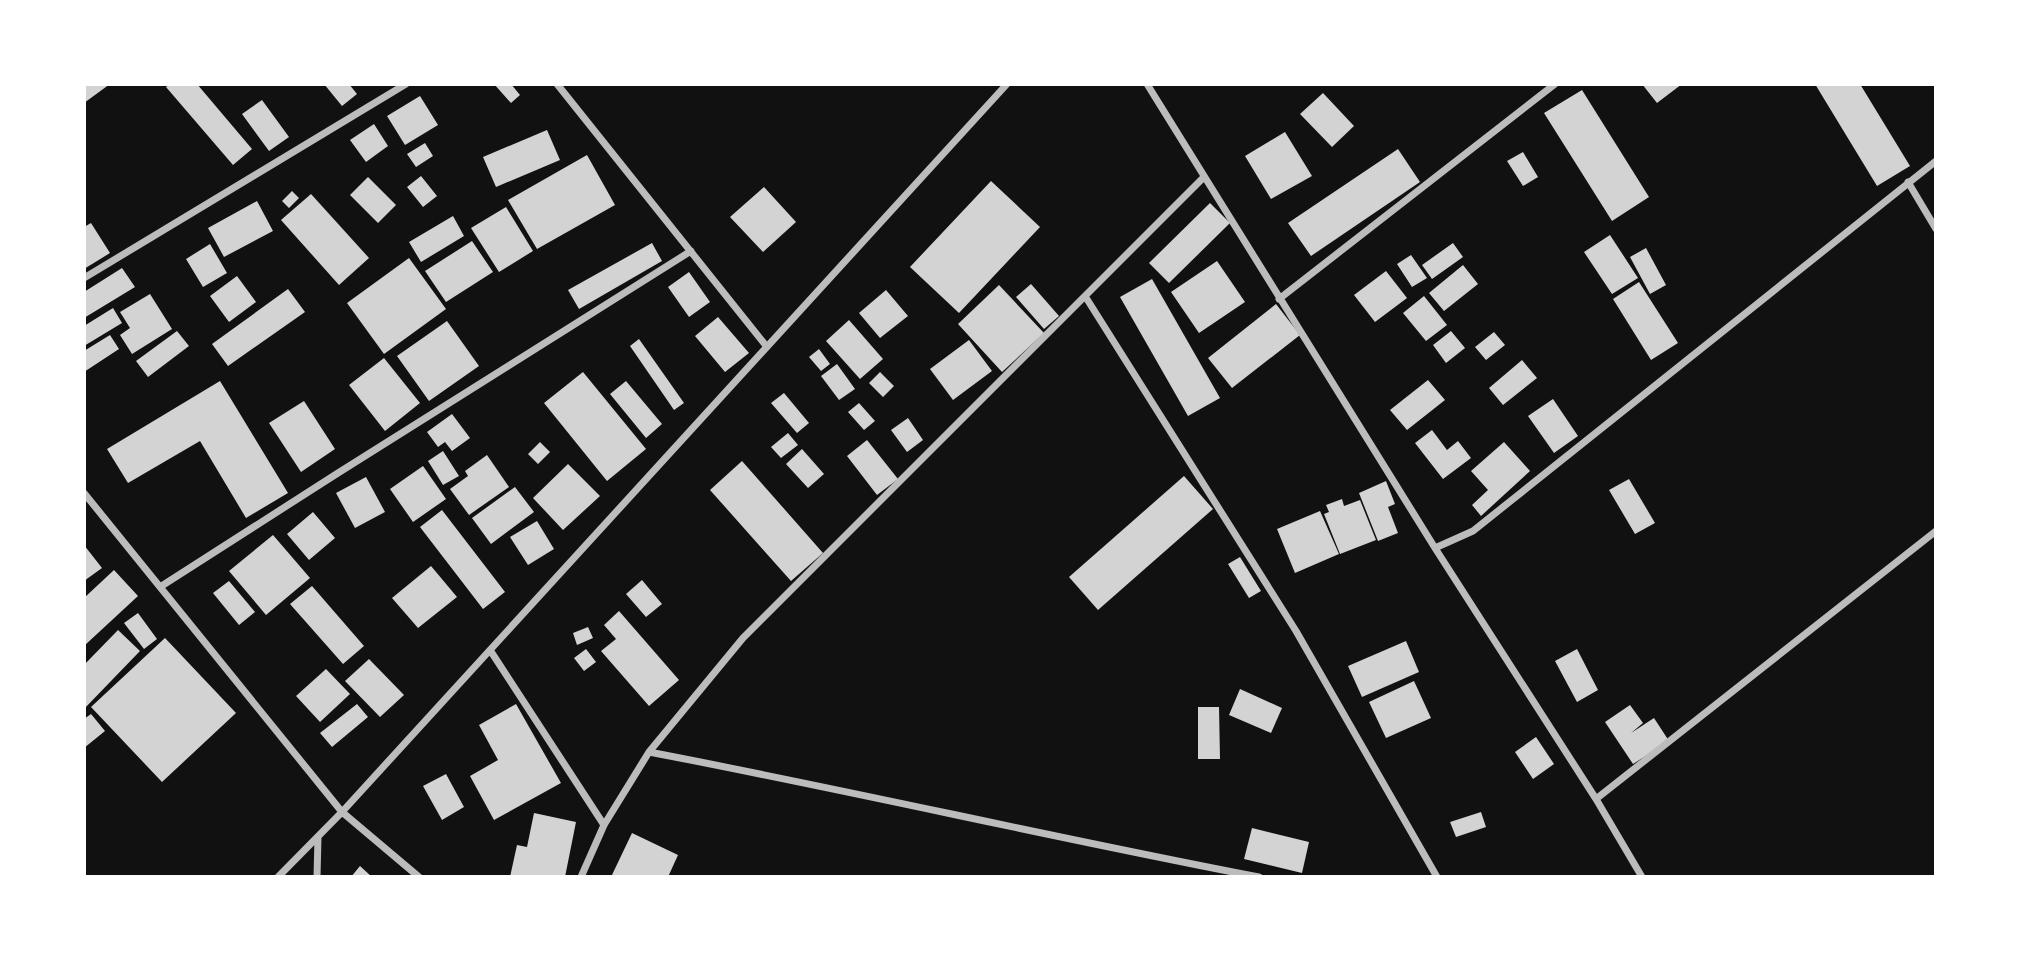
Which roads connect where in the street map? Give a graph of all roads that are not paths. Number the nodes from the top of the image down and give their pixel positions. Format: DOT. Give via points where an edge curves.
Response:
graph roads {
  1 [pos="406,84"];
  2 [pos="557,84"];
  3 [pos="1007,84"];
  4 [pos="1147,84"];
  5 [pos="1555,84"];
  6 [pos="1936,161"];
  7 [pos="1204,177"];
  8 [pos="1908,182"];
  9 [pos="1936,229"];
  10 [pos="691,251"];
  11 [pos="84,278"];
  12 [pos="1085,296"];
  13 [pos="1279,299"];
  14 [pos="767,347"];
  15 [pos="84,494"];
  16 [pos="1936,531"];
  17 [pos="1435,548"];
  18 [pos="160,587"];
  19 [pos="490,650"];
  20 [pos="649,752"];
  21 [pos="1596,799"];
  22 [pos="342,812"];
  23 [pos="604,825"];
  24 [pos="318,836"];
  25 [pos="278,877"];
  26 [pos="317,877"];
  27 [pos="419,877"];
  28 [pos="581,877"];
  29 [pos="1259,877"];
  30 [pos="1437,877"];
  31 [pos="1642,877"];
  1 -- 11 [label="street"];
  2 -- 10 [label="street"];
  3 -- 14 [label="street"];
  4 -- 7 [label="street"];
  5 -- 13 [label="street"];
  6 -- 8 [label="street"];
  7 -- 12 [label="street"];
  7 -- 13 [label="street"];
  8 -- 9 [label="street"];
  8 -- 17 [label="street" via="1473,530"];
  10 -- 14 [label="street"];
  10 -- 18 [label="street"];
  12 -- 20 [label="street" via="743,638"];
  12 -- 30 [label="street" via="1296,631"];
  13 -- 17 [label="street"];
  14 -- 19 [label="street"];
  15 -- 18 [label="street"];
  16 -- 21 [label="street"];
  17 -- 21 [label="street"];
  18 -- 22 [label="street"];
  19 -- 22 [label="street"];
  19 -- 23 [label="street"];
  20 -- 23 [label="street"];
  20 -- 29 [label="street"];
  21 -- 31 [label="street"];
  22 -- 24 [label="street"];
  22 -- 27 [label="street"];
  23 -- 28 [label="street"];
  24 -- 25 [label="street"];
  24 -- 26 [label="street"];
}
